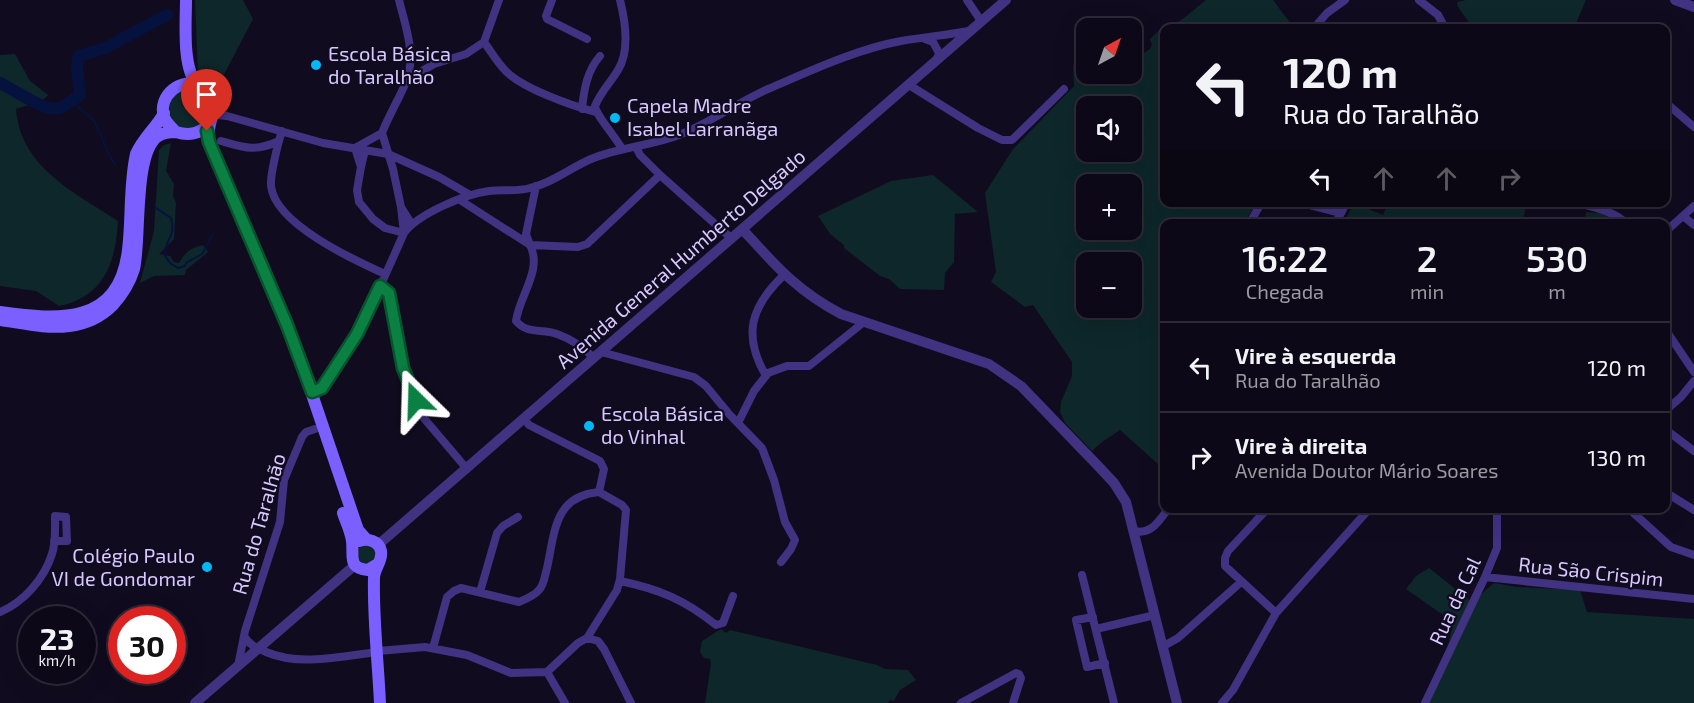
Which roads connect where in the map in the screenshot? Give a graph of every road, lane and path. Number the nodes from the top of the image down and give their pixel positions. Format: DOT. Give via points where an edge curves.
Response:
graph roads {
  1 [pos="179,0"];
  2 [pos="186,0"];
  3 [pos="399,0"];
  4 [pos="500,0"];
  5 [pos="552,0"];
  6 [pos="620,0"];
  7 [pos="967,0"];
  8 [pos="1006,0"];
  9 [pos="1345,0"];
  10 [pos="1675,0"];
  11 [pos="1423,1"];
  12 [pos="1694,7"];
  13 [pos="981,21"];
  14 [pos="1318,24"];
  15 [pos="1443,24"];
  16 [pos="970,31"];
  17 [pos="587,39"];
  18 [pos="922,39"];
  19 [pos="484,42"];
  20 [pos="600,56"];
  21 [pos="937,59"];
  22 [pos="407,80"];
  23 [pos="197,84"];
  24 [pos="909,85"];
  25 [pos="178,86"];
  26 [pos="1064,89"];
  27 [pos="1670,106"];
  28 [pos="582,109"];
  29 [pos="596,112"];
  30 [pos="164,113"];
  31 [pos="215,116"];
  32 [pos="1694,127"];
  33 [pos="176,132"];
  34 [pos="382,133"];
  35 [pos="194,134"];
  36 [pos="280,136"];
  37 [pos="221,141"];
  38 [pos="636,147"];
  39 [pos="355,148"];
  40 [pos="622,149"];
  41 [pos="365,150"];
  42 [pos="388,154"];
  43 [pos="361,166"];
  44 [pos="660,175"];
  45 [pos="536,186"];
  46 [pos="470,195"];
  47 [pos="460,200"];
  48 [pos="1694,206"];
  49 [pos="401,207"];
  50 [pos="1318,207"];
  51 [pos="1344,207"];
  52 [pos="1590,207"];
  53 [pos="1341,213"];
  54 [pos="1683,216"];
  55 [pos="1338,219"];
  56 [pos="1622,219"];
  57 [pos="411,224"];
  58 [pos="1694,225"];
  59 [pos="1670,228"];
  60 [pos="743,230"];
  61 [pos="404,232"];
  62 [pos="732,239"];
  63 [pos="531,245"];
  64 [pos="385,274"];
  65 [pos="784,275"];
  66 [pos="380,286"];
  67 [pos="0,312"];
  68 [pos="0,320"];
  69 [pos="864,322"];
  70 [pos="1670,336"];
  71 [pos="598,355"];
  72 [pos="1694,372"];
  73 [pos="766,376"];
  74 [pos="1694,381"];
  75 [pos="312,392"];
  76 [pos="1670,407"];
  77 [pos="524,419"];
  78 [pos="738,423"];
  79 [pos="315,429"];
  80 [pos="1670,433"];
  81 [pos="1694,451"];
  82 [pos="467,469"];
  83 [pos="599,492"];
  84 [pos="1670,495"];
  85 [pos="1694,510"];
  86 [pos="1165,513"];
  87 [pos="1263,513"];
  88 [pos="1366,513"];
  89 [pos="1497,513"];
  90 [pos="1634,513"];
  91 [pos="518,517"];
  92 [pos="1135,531"];
  93 [pos="366,539"];
  94 [pos="54,541"];
  95 [pos="378,545"];
  96 [pos="351,551"];
  97 [pos="1694,555"];
  98 [pos="781,562"];
  99 [pos="378,564"];
  100 [pos="357,566"];
  101 [pos="1082,575"];
  102 [pos="1485,577"];
  103 [pos="620,581"];
  104 [pos="1241,582"];
  105 [pos="480,591"];
  106 [pos="733,596"];
  107 [pos="1694,599"];
  108 [pos="0,612"];
  109 [pos="1276,613"];
  110 [pos="1155,615"];
  111 [pos="1093,617"];
  112 [pos="1096,629"];
  113 [pos="244,636"];
  114 [pos="587,638"];
  115 [pos="1162,647"];
  116 [pos="433,648"];
  117 [pos="258,649"];
  118 [pos="374,652"];
  119 [pos="1105,663"];
  120 [pos="238,666"];
  121 [pos="547,672"];
  122 [pos="195,703"];
  123 [pos="372,703"];
  124 [pos="380,703"];
  125 [pos="565,703"];
  126 [pos="631,703"];
  127 [pos="961,703"];
  128 [pos="1013,703"];
  129 [pos="1114,703"];
  130 [pos="1177,703"];
  131 [pos="1222,703"];
  132 [pos="1425,703"];
  1 -- 25 [label="main road" via="182,72"];
  2 -- 23 [label="main road" via="189,67"];
  3 -- 22 [label="street" via="410,44"];
  4 -- 19 [label="street"];
  5 -- 17 [label="street" via="546,19"];
  6 -- 29 [label="street" via="624,57 596,102"];
  7 -- 13 [label="street"];
  8 -- 13 [label="street, Avenida General Humberto Delgado"];
  9 -- 14 [label="street"];
  10 -- 12 [label="street"];
  11 -- 15 [label="street"];
  13 -- 16 [label="street, Avenida General Humberto Delgado"];
  16 -- 18 [label="street"];
  16 -- 21 [label="street, Avenida General Humberto Delgado"];
  18 -- 21 [label="street" via="933,42 939,52"];
  18 -- 38 [label="street" via="863,51 766,90 681,134"];
  19 -- 22 [label="street"];
  19 -- 28 [label="street" via="503,69 517,80"];
  20 -- 28 [label="street" via="585,85"];
  21 -- 24 [label="street, Avenida General Humberto Delgado"];
  22 -- 34 [label="street"];
  23 -- 25 [label="main road"];
  23 -- 31 [label="main road" via="211,96"];
  24 -- 26 [label="street" via="1002,140 1012,140"];
  24 -- 60 [label="street, Avenida General Humberto Delgado"];
  25 -- 30 [label="main road" via="166,96"];
  27 -- 32 [label="street"];
  28 -- 29 [label="street"];
  29 -- 40 [label="street"];
  30 -- 33 [label="main road"];
  30 -- 67 [label="main road" via="136,154 126,260 108,296 86,312 64,317"];
  31 -- 35 [label="main road" via="201,132"];
  31 -- 36 [label="street"];
  31 -- 75 [label="main road" via="207,131 209,142"];
  33 -- 35 [label="main road"];
  33 -- 68 [label="main road" via="158,136 143,160 135,262 127,285 115,302 98,317 70,326 46,327"];
  34 -- 39 [label="street"];
  34 -- 42 [label="street"];
  35 -- 79 [label="main road" via="287,347"];
  36 -- 37 [label="street" via="254,149"];
  36 -- 39 [label="street"];
  36 -- 64 [label="street" via="271,185 277,201 328,246"];
  38 -- 40 [label="street"];
  38 -- 44 [label="street"];
  39 -- 41 [label="street"];
  39 -- 43 [label="street"];
  40 -- 45 [label="street" via="591,159"];
  41 -- 42 [label="street"];
  41 -- 43 [label="street"];
  42 -- 46 [label="street"];
  42 -- 49 [label="street"];
  43 -- 61 [label="street" via="359,202 385,228"];
  44 -- 62 [label="street"];
  44 -- 63 [label="street" via="587,244"];
  45 -- 46 [label="street"];
  45 -- 63 [label="street" via="526,234"];
  46 -- 47 [label="street"];
  47 -- 57 [label="street"];
  47 -- 63 [label="street"];
  48 -- 54 [label="street"];
  49 -- 57 [label="street"];
  49 -- 61 [label="street"];
  50 -- 53 [label="street"];
  51 -- 53 [label="street"];
  52 -- 56 [label="street"];
  53 -- 55 [label="street"];
  54 -- 58 [label="street"];
  54 -- 59 [label="street"];
  57 -- 61 [label="street"];
  60 -- 62 [label="street, Avenida General Humberto Delgado"];
  60 -- 65 [label="street"];
  61 -- 64 [label="street"];
  62 -- 71 [label="street, Avenida General Humberto Delgado"];
  63 -- 71 [label="street" via="534,267 516,321 532,331 555,332"];
  64 -- 66 [label="street"];
  65 -- 69 [label="street" via="824,305"];
  65 -- 73 [label="street" via="763,297 755,313 753,343"];
  66 -- 75 [label="street" via="357,334 322,388"];
  66 -- 82 [label="street" via="389,293 403,368 422,416"];
  69 -- 73 [label="street" via="809,366 787,366"];
  69 -- 92 [label="street" via="989,364 1012,379 1114,483 1126,502"];
  70 -- 72 [label="street"];
  71 -- 77 [label="street, Avenida General Humberto Delgado"];
  71 -- 78 [label="street" via="694,377"];
  73 -- 78 [label="street"];
  74 -- 76 [label="street"];
  75 -- 93 [label="main road" via="358,530"];
  77 -- 82 [label="street, Avenida General Humberto Delgado"];
  77 -- 83 [label="street" via="600,461 604,469"];
  78 -- 98 [label="street" via="762,448 785,522 795,540"];
  79 -- 96 [label="main road" via="352,538"];
  79 -- 113 [label="street, Rua do Taralhão" via="302,437 284,480 280,522"];
  80 -- 81 [label="street"];
  82 -- 95 [label="street, Avenida General Humberto Delgado"];
  83 -- 103 [label="street" via="626,510"];
  83 -- 105 [label="street" via="575,498 563,510 539,590 519,602"];
  84 -- 85 [label="street"];
  86 -- 92 [label="street" via="1152,529"];
  87 -- 104 [label="street" via="1225,558 1225,566"];
  88 -- 109 [label="street"];
  89 -- 102 [label="street, Rua da Cal" via="1497,548"];
  90 -- 97 [label="street" via="1671,547"];
  91 -- 105 [label="street" via="497,533"];
  92 -- 110 [label="street"];
  93 -- 95 [label="main road"];
  93 -- 96 [label="main road"];
  94 -- 108 [label="street" via="53,553 36,583 16,605"];
  95 -- 99 [label="main road"];
  96 -- 100 [label="main road"];
  99 -- 100 [label="main road" via="368,570"];
  99 -- 118 [label="main road" via="374,575"];
  100 -- 117 [label="street"];
  100 -- 118 [label="main road" via="366,582"];
  101 -- 111 [label="street"];
  102 -- 107 [label="street, Rua São Crispim"];
  102 -- 132 [label="street, Rua da Cal"];
  103 -- 106 [label="street" via="669,594 716,625 723,623"];
  103 -- 114 [label="street"];
  104 -- 109 [label="street"];
  104 -- 115 [label="street" via="1178,638"];
  105 -- 116 [label="street" via="461,588 447,597"];
  109 -- 131 [label="street"];
  110 -- 112 [label="street"];
  110 -- 115 [label="street"];
  111 -- 112 [label="street"];
  111 -- 119 [label="street" via="1076,620 1088,667"];
  112 -- 119 [label="street"];
  113 -- 117 [label="street"];
  113 -- 120 [label="street, Rua do Taralhão"];
  114 -- 121 [label="street"];
  114 -- 126 [label="street" via="598,641 604,649"];
  115 -- 130 [label="street"];
  116 -- 118 [label="street"];
  116 -- 121 [label="street" via="467,655 512,673"];
  117 -- 118 [label="street" via="277,657 303,660"];
  117 -- 120 [label="street"];
  118 -- 123 [label="main road"];
  118 -- 124 [label="main road"];
  119 -- 129 [label="street"];
  120 -- 122 [label="street"];
  121 -- 125 [label="street"];
  127 -- 128 [label="street" via="1016,673 1021,678"];
}
